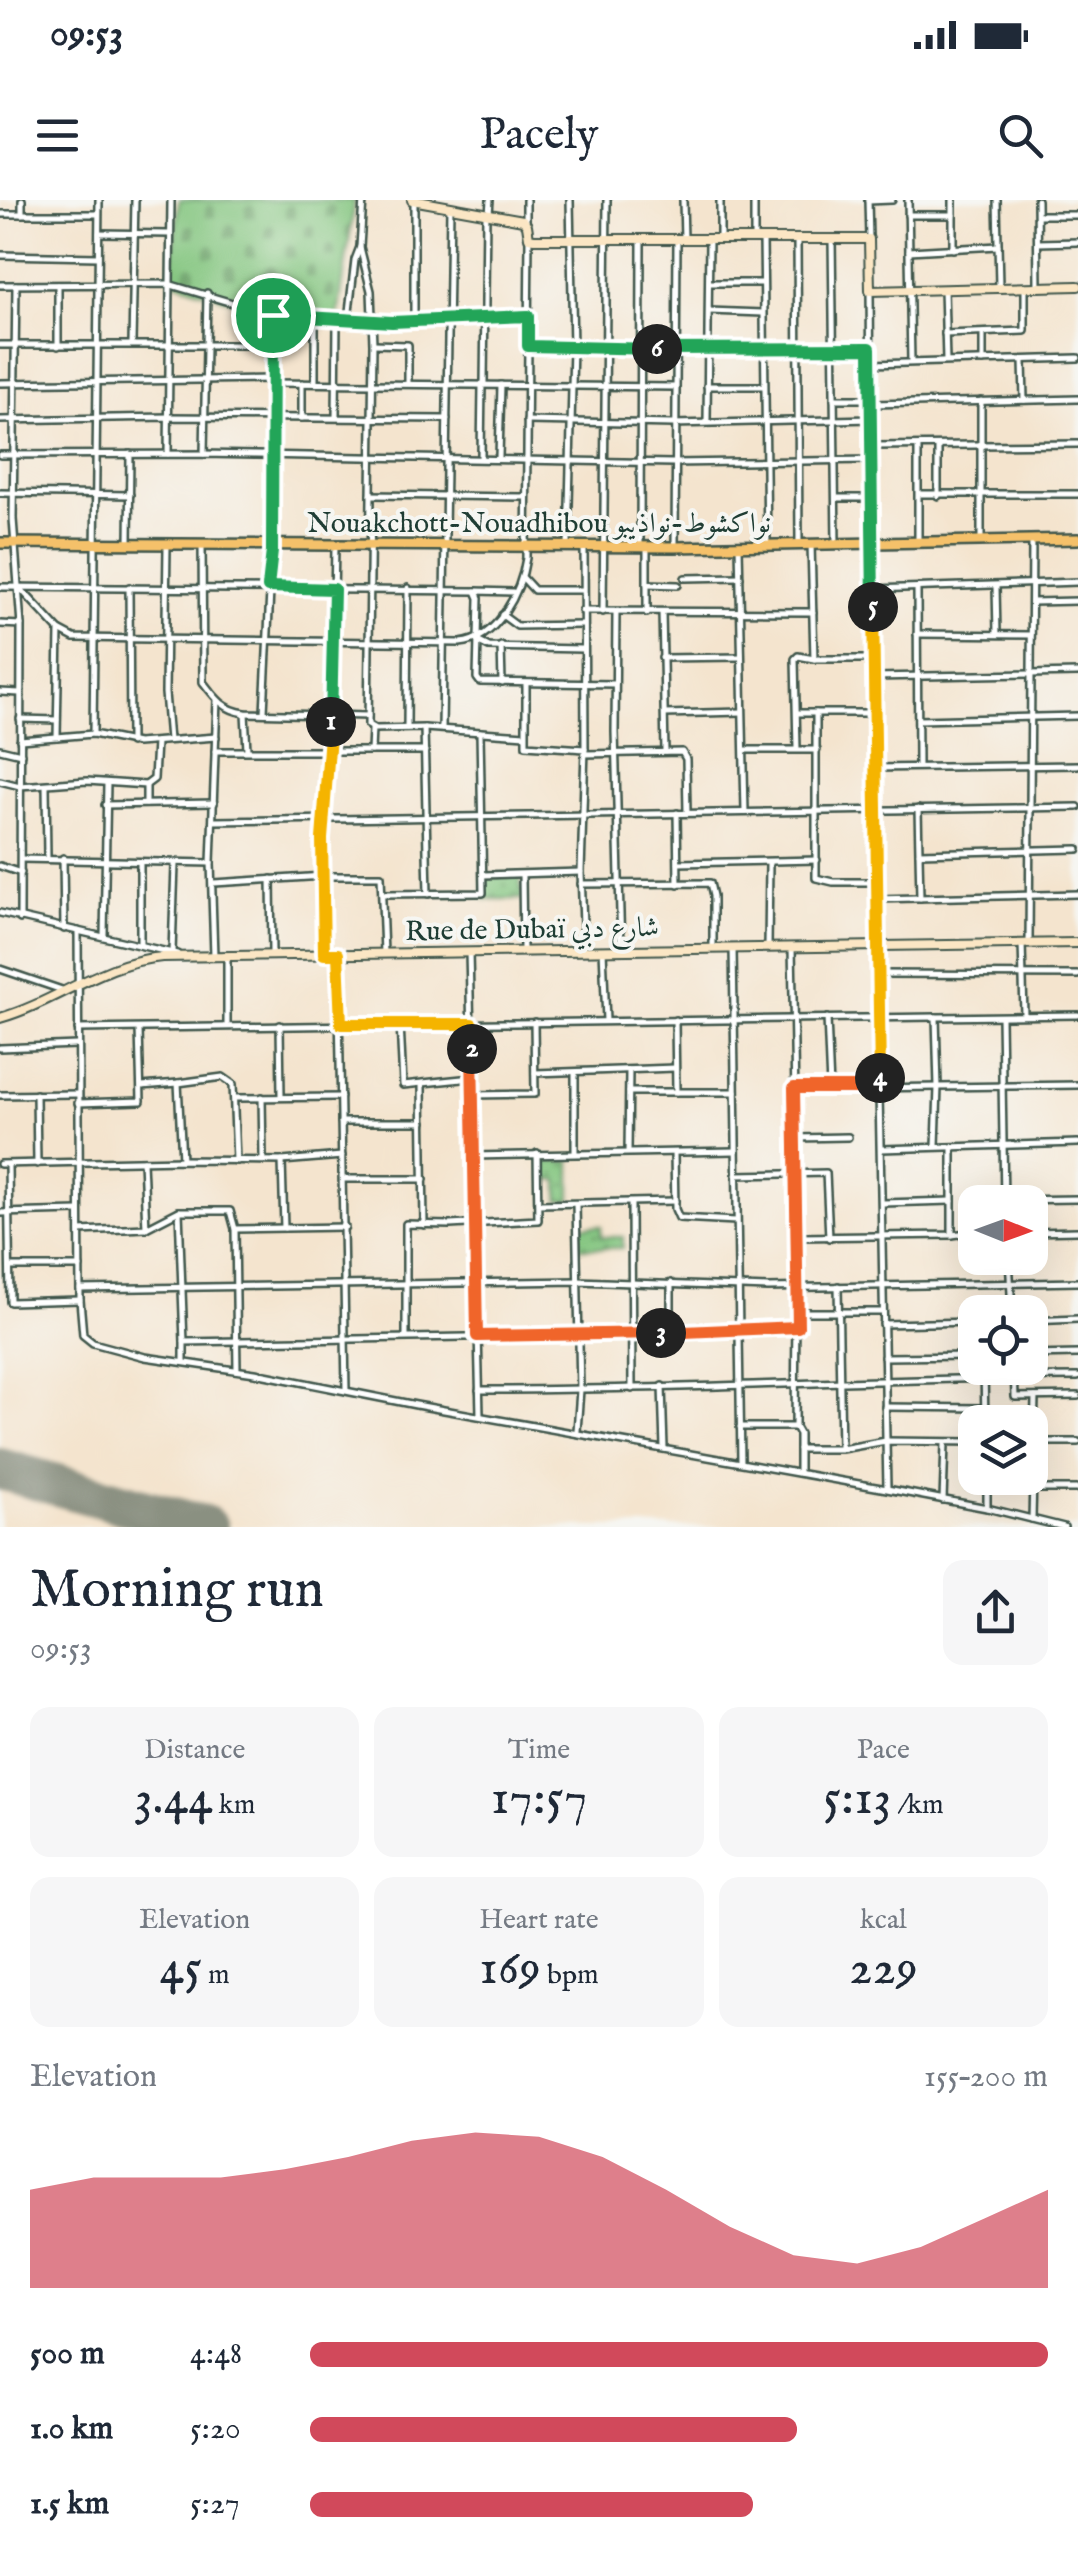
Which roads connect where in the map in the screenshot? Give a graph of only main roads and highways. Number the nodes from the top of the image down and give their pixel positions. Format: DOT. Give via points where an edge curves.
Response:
graph roads {
  1 [pos="1078,539"];
  2 [pos="0,543"];
  1 -- 2 [label="highway, Nouakchott-Nouadhibou نواكشوط-نواذيبو" via="674,547"];
}
